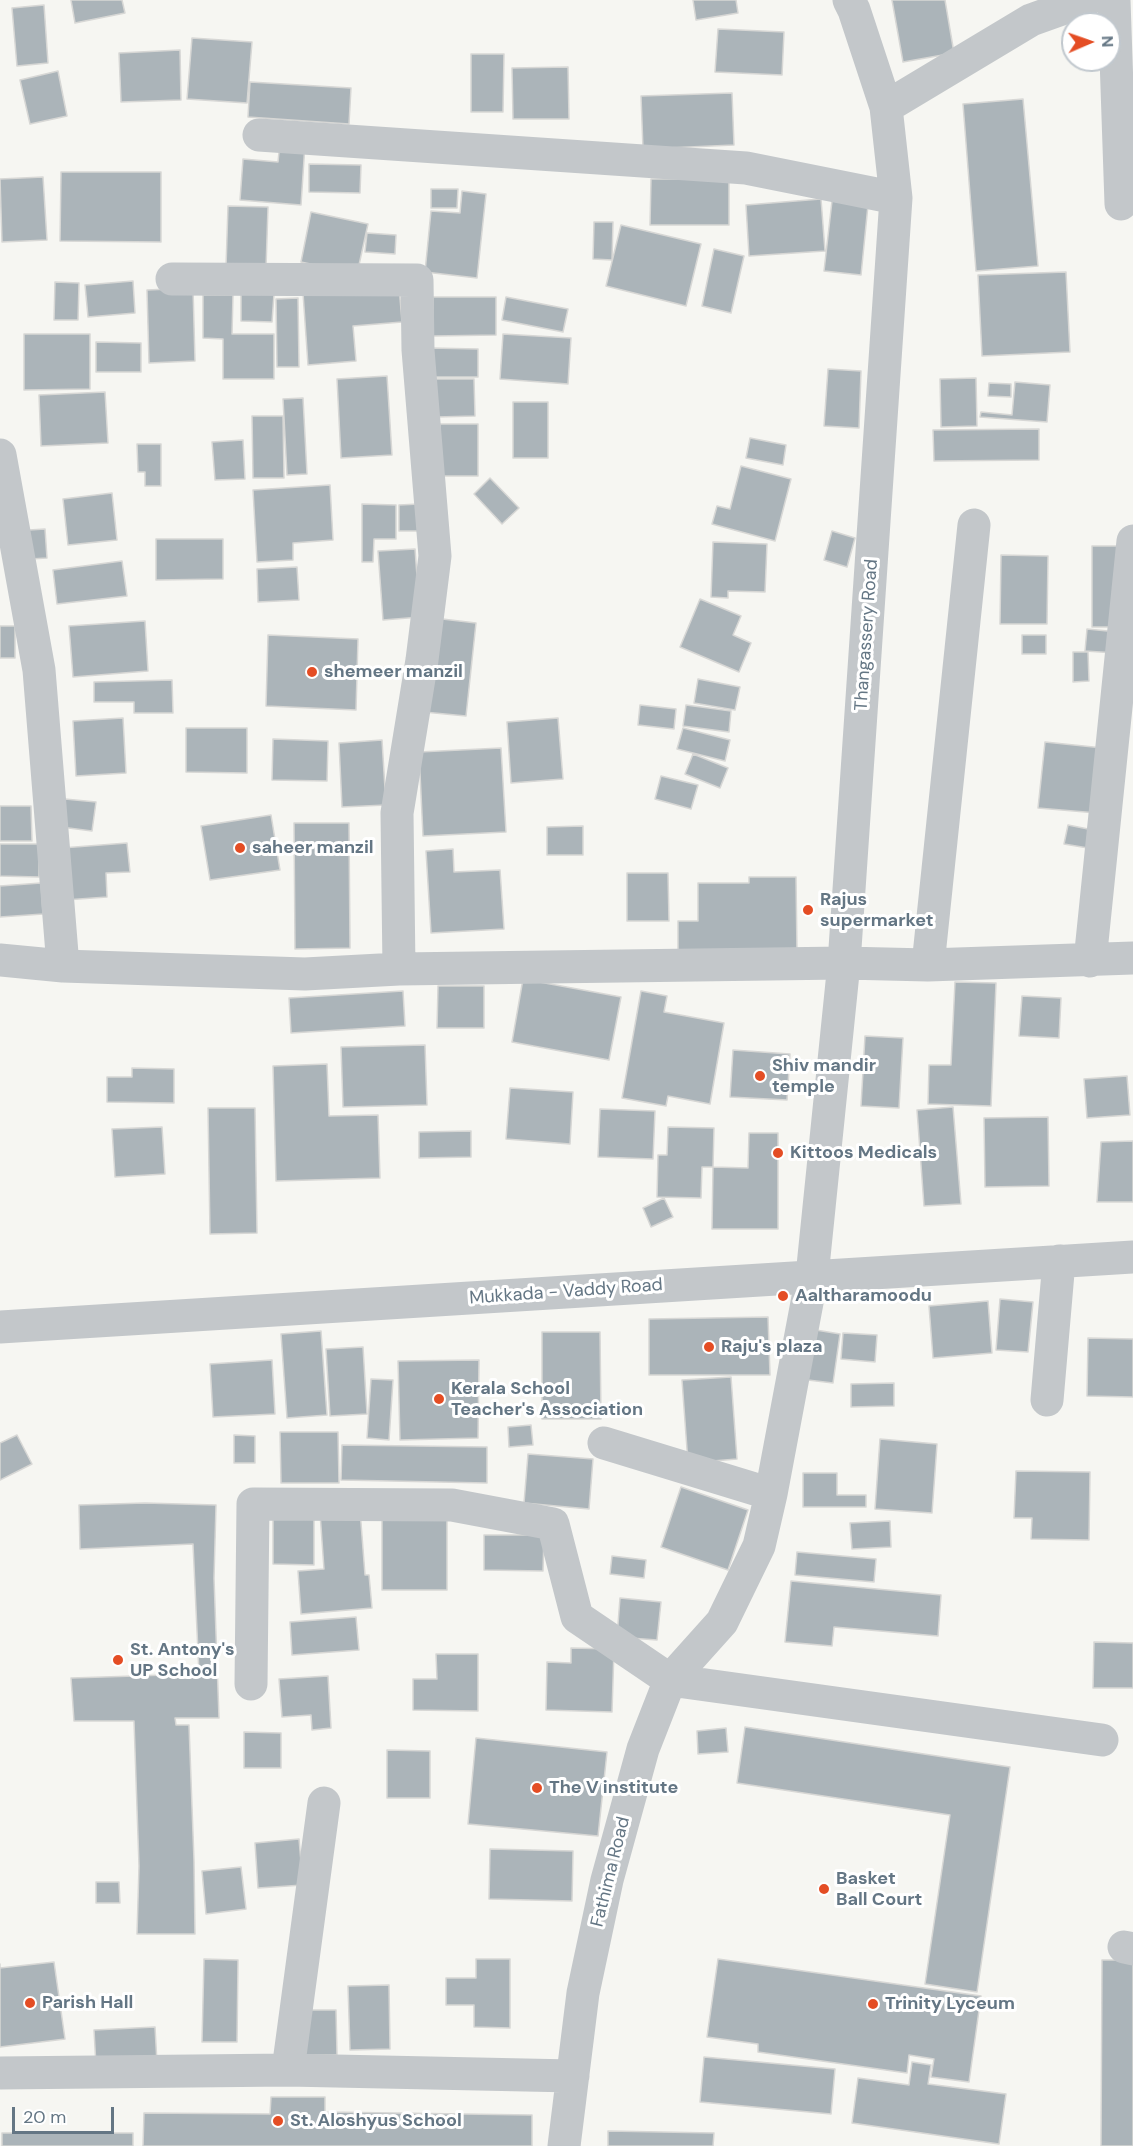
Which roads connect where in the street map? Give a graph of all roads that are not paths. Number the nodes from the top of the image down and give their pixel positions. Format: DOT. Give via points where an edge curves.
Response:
graph roads {
  1 [pos="849,0"];
  2 [pos="1087,0"];
  3 [pos="1114,0"];
  4 [pos="886,107"];
  5 [pos="259,135"];
  6 [pos="896,198"];
  7 [pos="1121,204"];
  8 [pos="172,279"];
  9 [pos="0,455"];
  10 [pos="974,525"];
  11 [pos="1133,541"];
  12 [pos="1133,958"];
  13 [pos="0,960"];
  14 [pos="1090,961"];
  15 [pos="844,963"];
  16 [pos="928,965"];
  17 [pos="63,966"];
  18 [pos="399,969"];
  19 [pos="1133,1257"];
  20 [pos="1059,1261"];
  21 [pos="812,1276"];
  22 [pos="0,1327"];
  23 [pos="1047,1400"];
  24 [pos="604,1443"];
  25 [pos="771,1494"];
  26 [pos="670,1680"];
  27 [pos="251,1684"];
  28 [pos="1102,1740"];
  29 [pos="324,1803"];
  30 [pos="288,2070"];
  31 [pos="0,2073"];
  32 [pos="573,2076"];
  33 [pos="564,2146"];
  1 -- 4 [label="street, Thangassery Road"];
  2 -- 4 [label="street" via="1031,20"];
  3 -- 7 [label="street"];
  4 -- 6 [label="street, Thangassery Road"];
  5 -- 6 [label="street" via="746,168"];
  6 -- 15 [label="street, Thangassery Road"];
  8 -- 18 [label="street" via="417,280 418,350 435,556 397,813"];
  9 -- 17 [label="street" via="39,670"];
  10 -- 16 [label="street"];
  11 -- 14 [label="street"];
  12 -- 14 [label="street"];
  13 -- 17 [label="street"];
  14 -- 16 [label="street"];
  15 -- 16 [label="street"];
  15 -- 18 [label="street"];
  15 -- 21 [label="street, Thangassery Road"];
  17 -- 18 [label="street" via="304,974"];
  19 -- 20 [label="street, Mukkada - Vaddy Road"];
  20 -- 21 [label="street, Mukkada - Vaddy Road"];
  20 -- 23 [label="street"];
  21 -- 22 [label="street, Mukkada - Vaddy Road"];
  21 -- 25 [label="street, Fathima Road"];
  24 -- 25 [label="street"];
  25 -- 26 [label="street, Fathima Road" via="759,1546 722,1622"];
  26 -- 27 [label="street" via="577,1617 553,1524 452,1505 253,1504"];
  26 -- 28 [label="street"];
  26 -- 32 [label="street, Fathima Road" via="643,1749 607,1880 583,1994"];
  29 -- 30 [label="street"];
  30 -- 31 [label="street"];
  30 -- 32 [label="street"];
  32 -- 33 [label="street, Fathima Road"];
}
